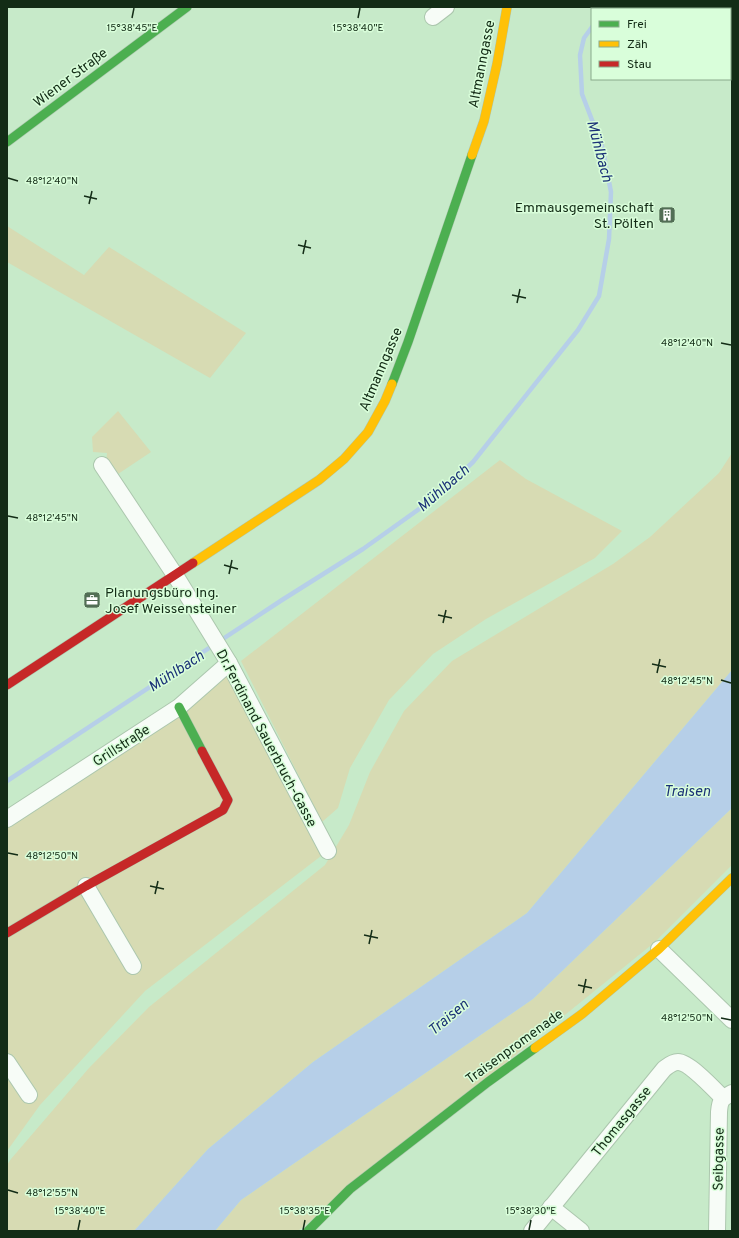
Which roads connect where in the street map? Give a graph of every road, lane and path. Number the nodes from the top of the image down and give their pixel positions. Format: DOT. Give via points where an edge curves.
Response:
graph roads {
  1 [pos="188,7"];
  2 [pos="446,7"];
  3 [pos="507,7"];
  4 [pos="433,17"];
  5 [pos="7,142"];
  6 [pos="102,465"];
  7 [pos="175,576"];
  8 [pos="229,663"];
  9 [pos="7,685"];
  10 [pos="179,707"];
  11 [pos="7,819"];
  12 [pos="328,851"];
  13 [pos="732,878"];
  14 [pos="86,886"];
  15 [pos="7,933"];
  16 [pos="659,949"];
  17 [pos="133,966"];
  18 [pos="732,1020"];
  19 [pos="7,1062"];
  20 [pos="29,1095"];
  21 [pos="727,1095"];
  22 [pos="551,1207"];
  23 [pos="308,1231"];
  24 [pos="532,1231"];
  25 [pos="581,1231"];
  26 [pos="717,1231"];
  1 -- 5 [label="street, Wiener Straße"];
  2 -- 4 [label="street"];
  3 -- 7 [label="street, Altmanngasse" via="484,121 408,342 385,401 368,432 344,459 320,480"];
  6 -- 7 [label="street, Dr.Ferdinand Sauerbruch-Gasse"];
  7 -- 8 [label="street, Dr.Ferdinand Sauerbruch-Gasse"];
  7 -- 9 [label="street, Altmanngasse"];
  8 -- 10 [label="street, Grillstraße"];
  8 -- 12 [label="street, Dr.Ferdinand Sauerbruch-Gasse"];
  10 -- 11 [label="street, Grillstraße"];
  10 -- 14 [label="street" via="228,800 224,810"];
  13 -- 16 [label="street, Traisenpromenade"];
  14 -- 15 [label="street"];
  14 -- 17 [label="street"];
  16 -- 18 [label="street"];
  16 -- 23 [label="street, Traisenpromenade" via="582,1014 488,1082 350,1189"];
  19 -- 20 [label="street"];
  21 -- 22 [label="street, Thomasgasse" via="684,1063 672,1062"];
  21 -- 26 [label="street, Seibgasse" via="720,1103 719,1112"];
  22 -- 24 [label="street, Thomasgasse"];
  22 -- 25 [label="street"];
}
